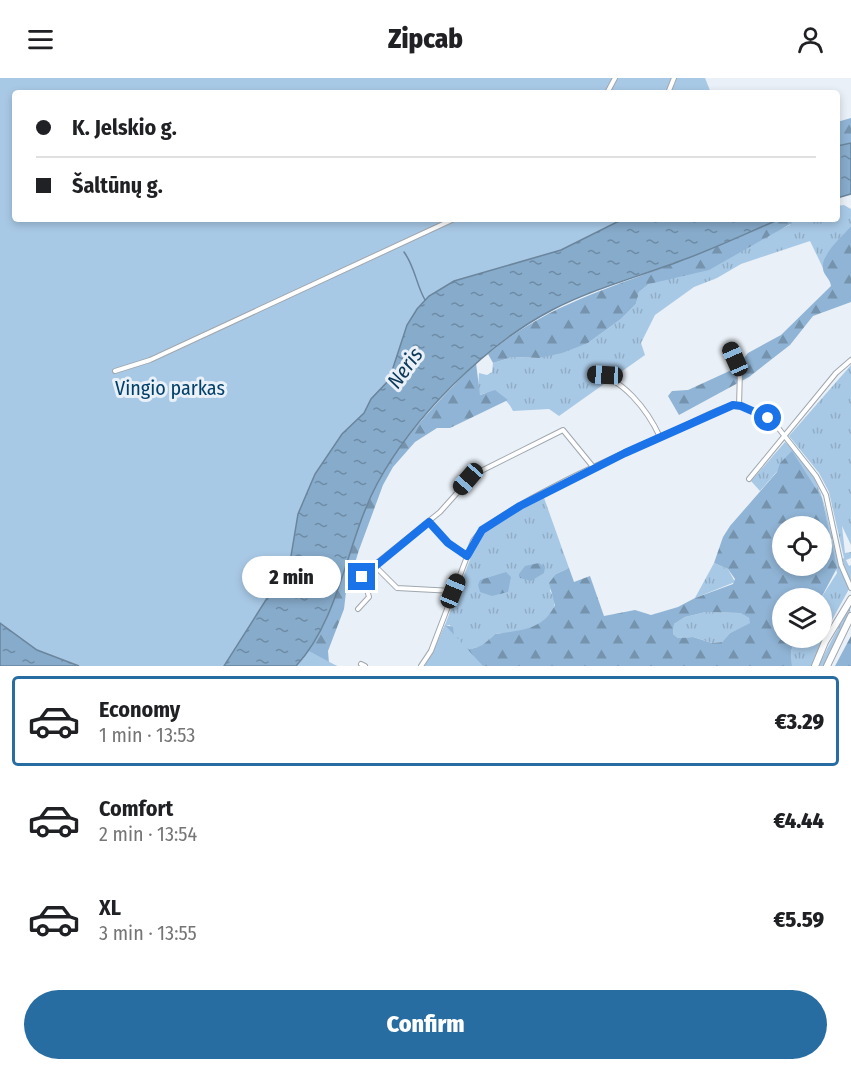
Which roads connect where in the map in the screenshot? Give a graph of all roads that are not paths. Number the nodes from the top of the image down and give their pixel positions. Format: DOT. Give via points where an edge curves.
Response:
graph roads {
  1 [pos="447,222"];
  2 [pos="730,346"];
  3 [pos="851,360"];
  4 [pos="115,371"];
  5 [pos="592,375"];
  6 [pos="739,406"];
  7 [pos="784,436"];
  8 [pos="660,437"];
  9 [pos="594,468"];
  10 [pos="748,479"];
  11 [pos="429,522"];
  12 [pos="467,556"];
  13 [pos="374,565"];
  14 [pos="851,588"];
  15 [pos="453,591"];
  16 [pos="851,599"];
  17 [pos="358,609"];
  18 [pos="851,616"];
  19 [pos="421,666"];
  20 [pos="815,666"];
  21 [pos="827,666"];
  1 -- 4 [label="street" via="150,360"];
  2 -- 6 [label="street" via="740,370"];
  3 -- 7 [label="street"];
  5 -- 8 [label="street" via="605,375 619,384"];
  6 -- 7 [label="street" via="772,420"];
  6 -- 8 [label="street" via="730,406"];
  7 -- 10 [label="street"];
  7 -- 14 [label="street" via="822,486 841,565"];
  8 -- 9 [label="street"];
  9 -- 11 [label="street" via="563,429 476,472"];
  9 -- 12 [label="street" via="482,530"];
  11 -- 12 [label="street"];
  11 -- 13 [label="street"];
  12 -- 15 [label="street"];
  13 -- 15 [label="street" via="398,588"];
  13 -- 17 [label="street" via="362,576 369,597"];
  15 -- 19 [label="street" via="431,651"];
  16 -- 20 [label="main road"];
  18 -- 21 [label="main road"];
}
